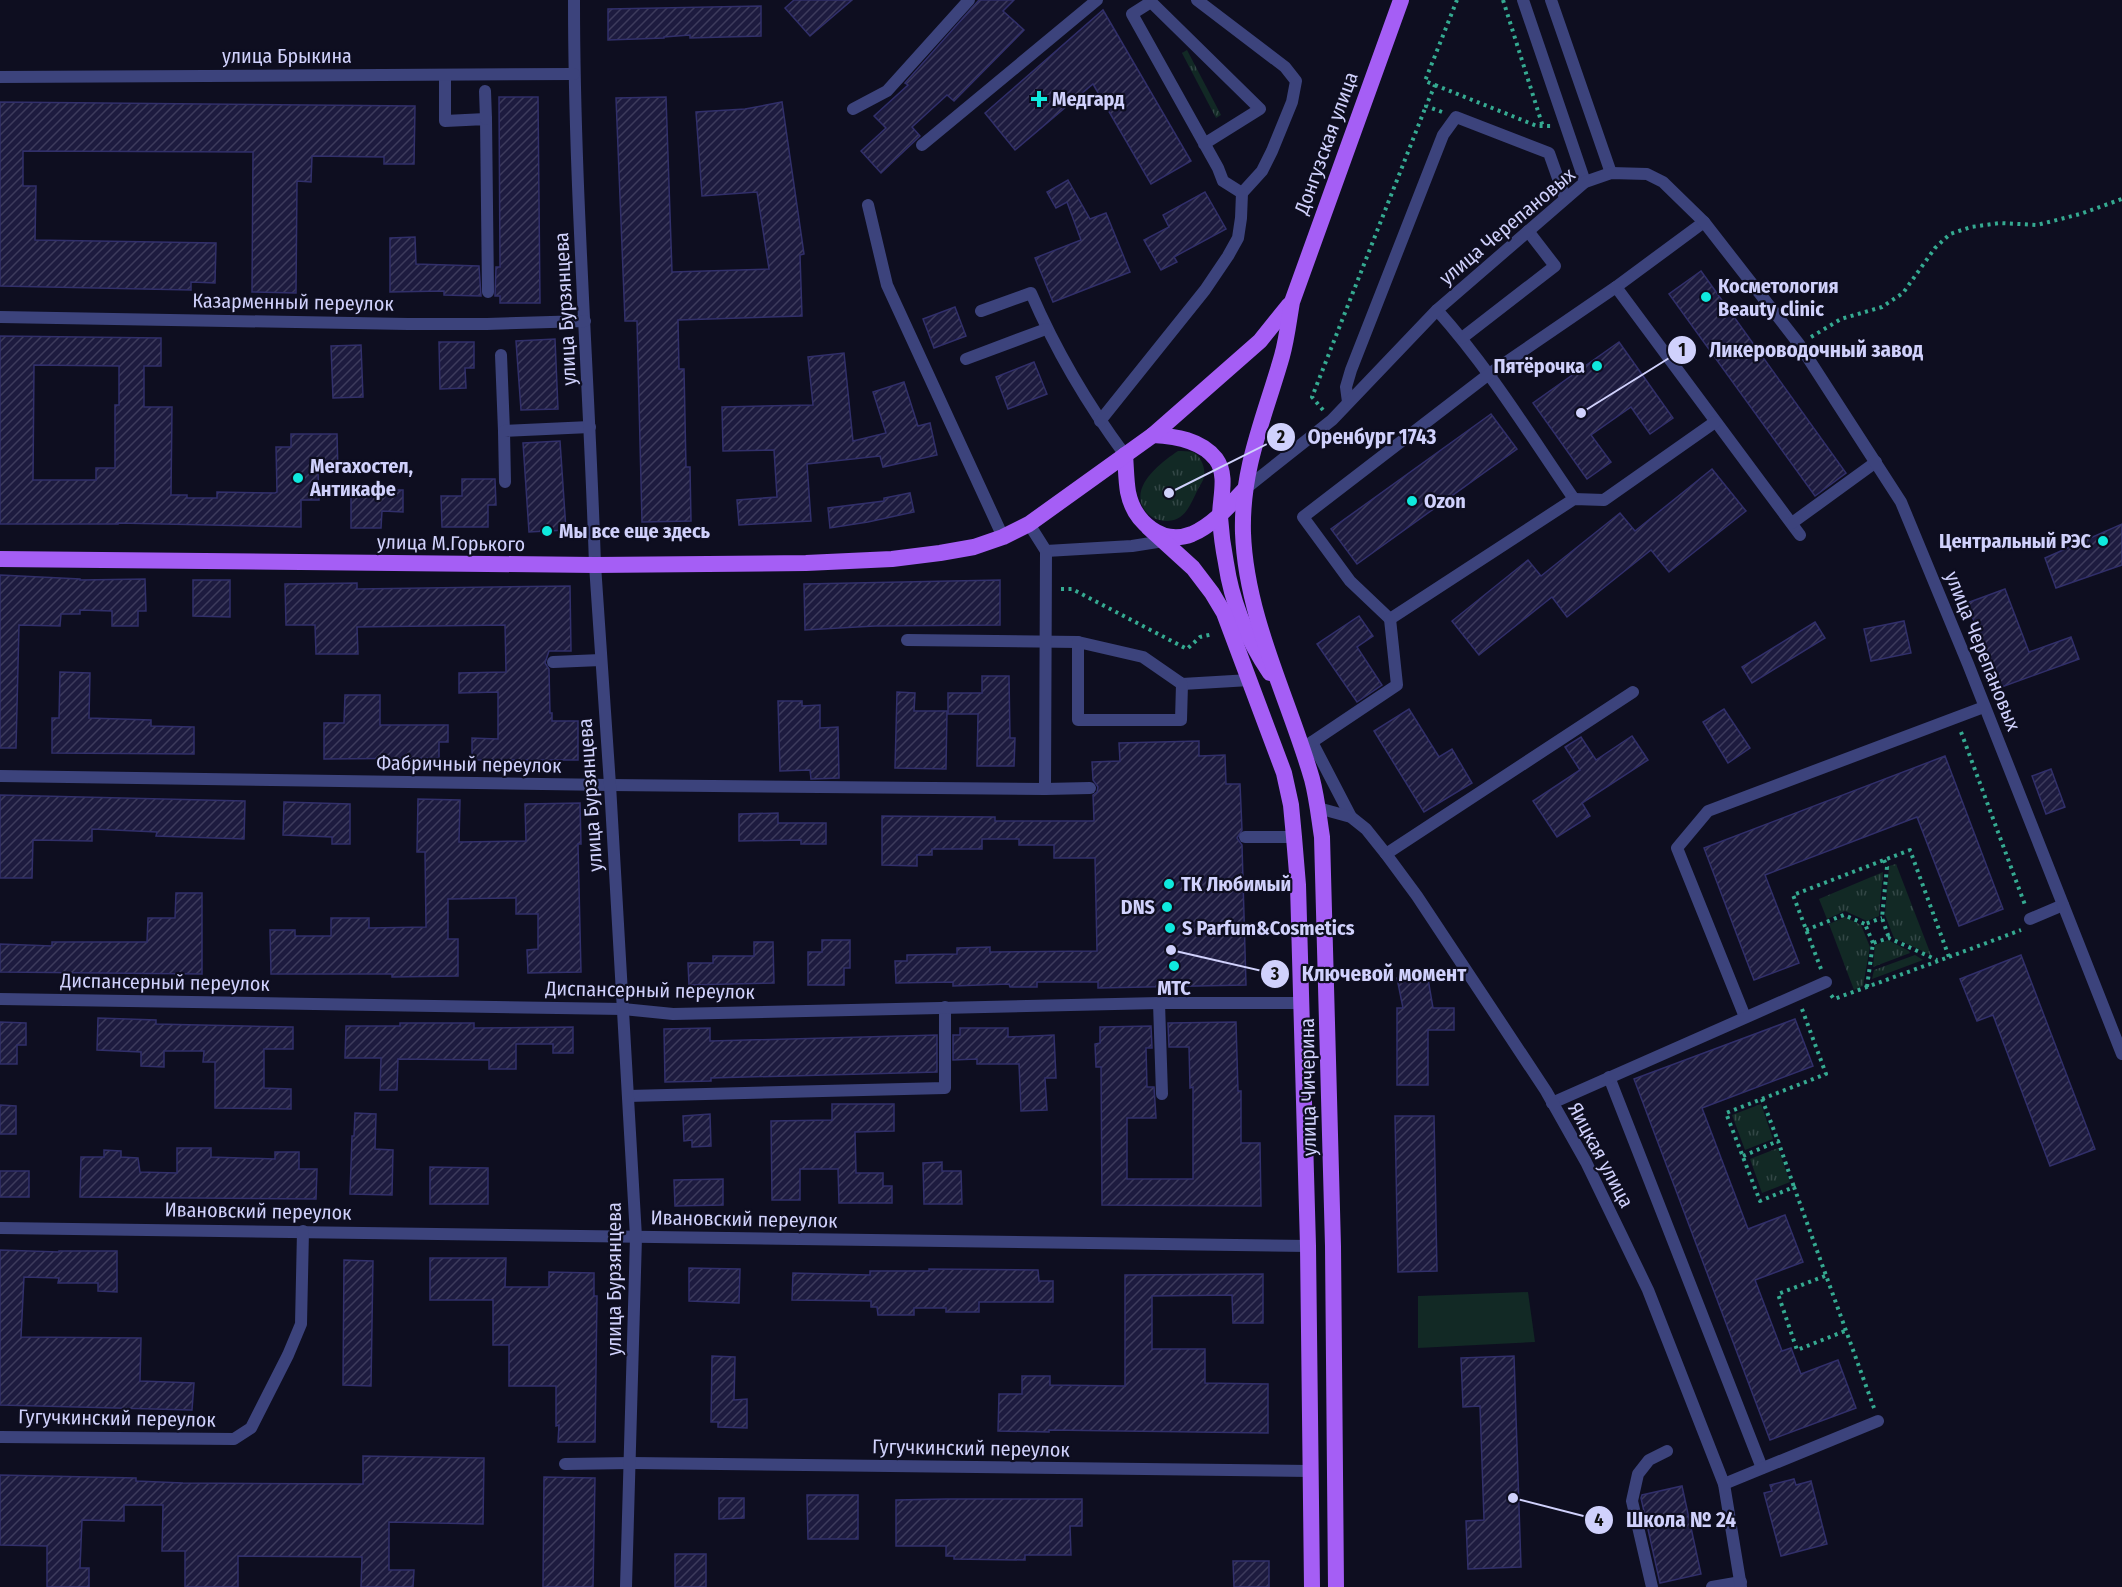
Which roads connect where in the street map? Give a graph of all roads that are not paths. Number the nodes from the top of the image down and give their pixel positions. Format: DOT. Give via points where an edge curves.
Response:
graph roads {
  1 [pos="574,0"];
  2 [pos="969,0"];
  3 [pos="1097,0"];
  4 [pos="1197,0"];
  5 [pos="1401,0"];
  6 [pos="1523,0"];
  7 [pos="1551,0"];
  8 [pos="574,74"];
  9 [pos="0,76"];
  10 [pos="445,76"];
  11 [pos="485,91"];
  12 [pos="853,109"];
  13 [pos="486,119"];
  14 [pos="1204,144"];
  15 [pos="922,145"];
  16 [pos="1611,173"];
  17 [pos="1585,182"];
  18 [pos="1242,193"];
  19 [pos="1565,198"];
  20 [pos="868,205"];
  21 [pos="1704,222"];
  22 [pos="1528,231"];
  23 [pos="1616,286"];
  24 [pos="488,292"];
  25 [pos="1292,302"];
  26 [pos="1437,310"];
  27 [pos="981,311"];
  28 [pos="0,317"];
  29 [pos="585,321"];
  30 [pos="1046,329"];
  31 [pos="1462,338"];
  32 [pos="501,356"];
  33 [pos="966,359"];
  34 [pos="1489,374"];
  35 [pos="1348,402"];
  36 [pos="1100,421"];
  37 [pos="1715,422"];
  38 [pos="590,427"];
  39 [pos="504,431"];
  40 [pos="1153,435"];
  41 [pos="1125,455"];
  42 [pos="1876,462"];
  43 [pos="506,482"];
  44 [pos="1245,489"];
  45 [pos="1574,499"];
  46 [pos="1220,507"];
  47 [pos="1792,523"];
  48 [pos="1029,524"];
  49 [pos="1800,535"];
  50 [pos="1003,537"];
  51 [pos="1171,540"];
  52 [pos="1046,551"];
  53 [pos="0,559"];
  54 [pos="595,565"];
  55 [pos="1390,619"];
  56 [pos="907,640"];
  57 [pos="1047,640"];
  58 [pos="1078,642"];
  59 [pos="601,660"];
  60 [pos="553,662"];
  61 [pos="1250,680"];
  62 [pos="1182,684"];
  63 [pos="1279,686"];
  64 [pos="1633,692"];
  65 [pos="1984,707"];
  66 [pos="1307,744"];
  67 [pos="0,776"];
  68 [pos="610,785"];
  69 [pos="1090,788"];
  70 [pos="1045,789"];
  71 [pos="1318,808"];
  72 [pos="1351,817"];
  73 [pos="1245,837"];
  74 [pos="1294,837"];
  75 [pos="1386,854"];
  76 [pos="2063,905"];
  77 [pos="2030,919"];
  78 [pos="1828,988"];
  79 [pos="0,999"];
  80 [pos="1159,1003"];
  81 [pos="1300,1003"];
  82 [pos="945,1007"];
  83 [pos="623,1009"];
  84 [pos="1745,1017"];
  85 [pos="2122,1054"];
  86 [pos="1609,1077"];
  87 [pos="1162,1094"];
  88 [pos="628,1096"];
  89 [pos="1552,1103"];
  90 [pos="0,1228"];
  91 [pos="303,1231"];
  92 [pos="636,1237"];
  93 [pos="1308,1246"];
  94 [pos="1878,1421"];
  95 [pos="0,1437"];
  96 [pos="1667,1451"];
  97 [pos="631,1463"];
  98 [pos="565,1464"];
  99 [pos="1762,1468"];
  100 [pos="1310,1471"];
  101 [pos="1724,1484"];
  102 [pos="1741,1585"];
  103 [pos="626,1587"];
  104 [pos="1312,1587"];
  105 [pos="1336,1587"];
  106 [pos="1652,1587"];
  107 [pos="1712,1587"];
  1 -- 8 [label="street, улица Бурзянцева"];
  2 -- 12 [label="street" via="887,91"];
  3 -- 15 [label="street"];
  4 -- 18 [label="street" via="1286,67 1296,81 1292,102 1272,151 1262,171"];
  5 -- 25 [label="main road, Донгузская улица"];
  6 -- 17 [label="street"];
  7 -- 16 [label="street"];
  8 -- 10 [label="street, улица Брыкина"];
  8 -- 29 [label="street, улица Бурзянцева"];
  9 -- 10 [label="street, улица Брыкина"];
  10 -- 13 [label="street" via="445,121"];
  11 -- 13 [label="street"];
  13 -- 24 [label="street"];
  14 -- 14 [label="street" via="1260,109 1151,2 1132,14"];
  14 -- 18 [label="street" via="1223,181"];
  16 -- 17 [label="street, улица Черепановых"];
  16 -- 21 [label="street, улица Черепановых" via="1647,174 1663,183"];
  17 -- 19 [label="street, улица Черепановых"];
  18 -- 36 [label="street" via="1238,238 1228,256"];
  19 -- 22 [label="street, улица Черепановых"];
  19 -- 35 [label="street" via="1550,153 1456,117 1443,135 1351,370 1346,387"];
  20 -- 50 [label="street" via="887,285"];
  21 -- 23 [label="street"];
  21 -- 42 [label="street, улица Черепановых" via="1799,344"];
  22 -- 26 [label="street, улица Черепановых"];
  22 -- 31 [label="street" via="1555,266"];
  23 -- 34 [label="street"];
  23 -- 37 [label="street"];
  25 -- 40 [label="main road" via="1260,341"];
  25 -- 44 [label="main road, улица Чичерина"];
  26 -- 31 [label="street"];
  26 -- 35 [label="street, улица Черепановых"];
  27 -- 30 [label="street" via="1031,293"];
  28 -- 29 [label="street, Казарменный переулок" via="442,324"];
  29 -- 38 [label="street, улица Бурзянцева"];
  30 -- 33 [label="street"];
  30 -- 36 [label="street"];
  31 -- 34 [label="street"];
  32 -- 39 [label="street"];
  34 -- 45 [label="street"];
  34 -- 55 [label="street" via="1303,517 1350,580"];
  35 -- 44 [label="street, улица Черепановых" via="1332,420"];
  36 -- 41 [label="street"];
  37 -- 45 [label="street" via="1604,500"];
  37 -- 47 [label="street"];
  38 -- 39 [label="street"];
  38 -- 54 [label="street, улица Бурзянцева"];
  39 -- 43 [label="street"];
  40 -- 41 [label="main road"];
  40 -- 46 [label="main road" via="1187,440 1216,458 1222,469"];
  41 -- 48 [label="main road, улица М.Горького"];
  41 -- 51 [label="main road, улица Чичерина" via="1128,493 1140,519"];
  42 -- 47 [label="street"];
  42 -- 65 [label="street, улица Черепановых" via="1901,501"];
  44 -- 46 [label="main road"];
  44 -- 63 [label="main road, улица Чичерина" via="1246,570"];
  45 -- 55 [label="street"];
  46 -- 51 [label="main road" via="1194,533"];
  46 -- 63 [label="main road" via="1226,565 1242,625"];
  47 -- 49 [label="street"];
  48 -- 50 [label="main road, улица М.Горького"];
  48 -- 52 [label="street"];
  50 -- 54 [label="main road, улица М.Горького" via="962,549 892,559"];
  51 -- 52 [label="street"];
  51 -- 61 [label="main road, улица Чичерина" via="1212,593"];
  52 -- 57 [label="street"];
  53 -- 54 [label="main road, улица М.Горького"];
  54 -- 59 [label="street, улица Бурзянцева"];
  55 -- 66 [label="street" via="1396,685"];
  56 -- 57 [label="street"];
  57 -- 58 [label="street"];
  57 -- 70 [label="street"];
  58 -- 62 [label="street" via="1143,657"];
  58 -- 62 [label="street" via="1078,720 1182,720"];
  59 -- 60 [label="street"];
  59 -- 68 [label="street, улица Бурзянцева"];
  61 -- 62 [label="street"];
  61 -- 74 [label="main road, улица Чичерина" via="1284,774"];
  63 -- 66 [label="main road, улица Чичерина"];
  64 -- 75 [label="street"];
  65 -- 76 [label="street, улица Черепановых"];
  65 -- 84 [label="street" via="1708,811 1677,848"];
  66 -- 71 [label="main road, улица Чичерина"];
  66 -- 72 [label="street"];
  67 -- 68 [label="street, Фабричный переулок"];
  68 -- 70 [label="street, Фабричный переулок"];
  68 -- 83 [label="street, улица Бурзянцева"];
  69 -- 70 [label="street, Фабричный переулок"];
  71 -- 72 [label="street, Яицкая улица"];
  71 -- 105 [label="main road, улица Чичерина" via="1325,903 1333,1246"];
  72 -- 75 [label="street, Яицкая улица"];
  73 -- 74 [label="street"];
  74 -- 81 [label="main road, улица Чичерина"];
  75 -- 89 [label="street, Яицкая улица"];
  76 -- 77 [label="street"];
  76 -- 85 [label="street, улица Черепановых"];
  78 -- 84 [label="street"];
  79 -- 83 [label="street, Диспансерный переулок"];
  80 -- 81 [label="street, Диспансерный переулок"];
  80 -- 82 [label="street, Диспансерный переулок"];
  80 -- 87 [label="street"];
  81 -- 93 [label="main road, улица Чичерина"];
  82 -- 83 [label="street, Диспансерный переулок" via="673,1014"];
  82 -- 88 [label="street" via="945,1088"];
  83 -- 88 [label="street, улица Бурзянцева"];
  84 -- 86 [label="street"];
  86 -- 89 [label="street"];
  86 -- 99 [label="street"];
  88 -- 92 [label="street, улица Бурзянцева"];
  89 -- 101 [label="street, Яицкая улица" via="1586,1162 1647,1290"];
  90 -- 91 [label="street, Ивановский переулок"];
  91 -- 92 [label="street, Ивановский переулок"];
  91 -- 95 [label="street, Гугучкинский переулок" via="301,1324 251,1428 234,1439"];
  92 -- 93 [label="street, Ивановский переулок"];
  92 -- 97 [label="street, улица Бурзянцева"];
  93 -- 100 [label="main road, улица Чичерина"];
  94 -- 99 [label="street"];
  96 -- 106 [label="street" via="1649,1460 1638,1474 1632,1500"];
  97 -- 98 [label="street, Гугучкинский переулок"];
  97 -- 100 [label="street, Гугучкинский переулок"];
  97 -- 103 [label="street, улица Бурзянцева"];
  99 -- 101 [label="street"];
  100 -- 104 [label="main road, улица Чичерина"];
  101 -- 102 [label="street, Яицкая улица"];
  102 -- 107 [label="street"];
}
